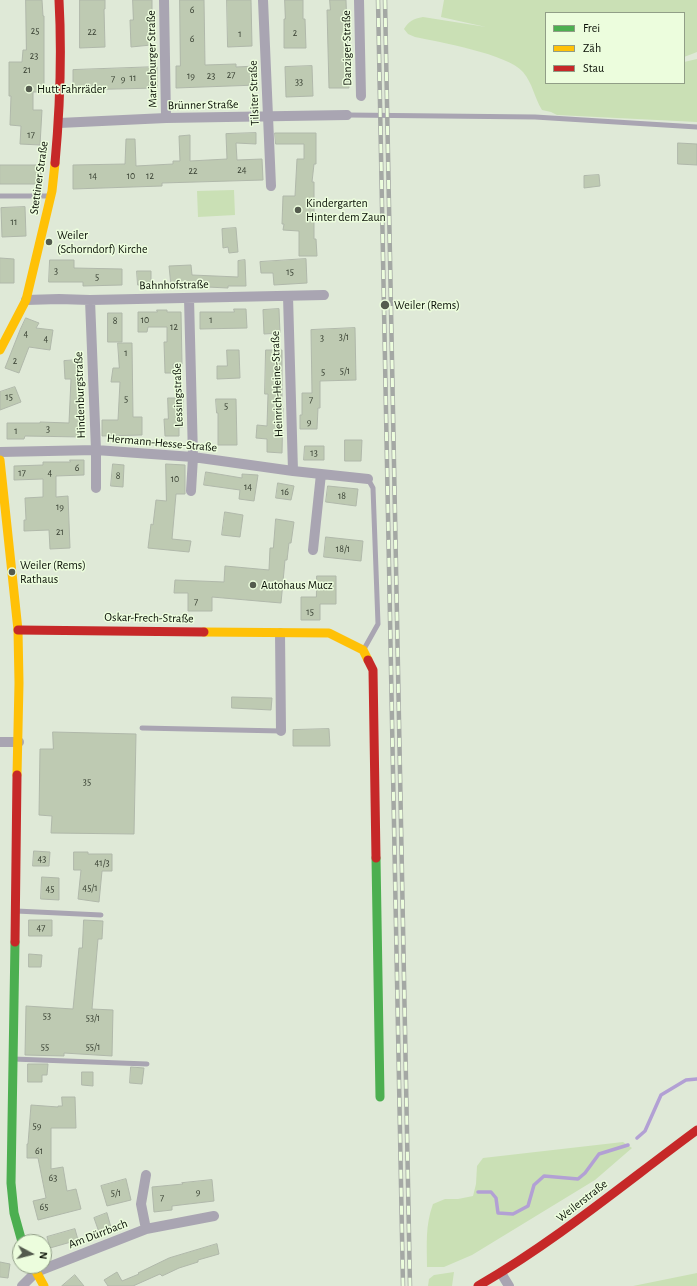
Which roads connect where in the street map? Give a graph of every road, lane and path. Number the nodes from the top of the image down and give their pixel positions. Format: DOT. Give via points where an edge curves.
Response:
graph roads {
  1 [pos="59,0"];
  2 [pos="164,0"];
  3 [pos="263,0"];
  4 [pos="359,0"];
  5 [pos="361,96"];
  6 [pos="347,115"];
  7 [pos="268,117"];
  8 [pos="166,118"];
  9 [pos="59,123"];
  10 [pos="697,127"];
  11 [pos="271,186"];
  12 [pos="0,196"];
  13 [pos="51,196"];
  14 [pos="324,295"];
  15 [pos="288,296"];
  16 [pos="189,298"];
  17 [pos="26,300"];
  18 [pos="90,300"];
  19 [pos="0,350"];
  20 [pos="96,450"];
  21 [pos="0,452"];
  22 [pos="193,457"];
  23 [pos="0,460"];
  24 [pos="293,472"];
  25 [pos="321,474"];
  26 [pos="368,479"];
  27 [pos="96,488"];
  28 [pos="191,491"];
  29 [pos="2,498"];
  30 [pos="313,550"];
  31 [pos="18,630"];
  32 [pos="280,633"];
  33 [pos="363,650"];
  34 [pos="142,728"];
  35 [pos="281,731"];
  36 [pos="0,742"];
  37 [pos="19,742"];
  38 [pos="15,910"];
  39 [pos="100,915"];
  40 [pos="12,1059"];
  41 [pos="147,1064"];
  42 [pos="380,1097"];
  43 [pos="697,1130"];
  44 [pos="146,1175"];
  45 [pos="214,1216"];
  46 [pos="146,1229"];
  47 [pos="19,1234"];
  48 [pos="52,1263"];
  49 [pos="501,1273"];
  50 [pos="30,1274"];
  51 [pos="37,1274"];
  52 [pos="22,1286"];
  53 [pos="44,1286"];
  54 [pos="478,1286"];
  55 [pos="509,1286"];
  1 -- 9 [label="street, Stettiner Straße"];
  2 -- 8 [label="street, Marienburger Straße"];
  3 -- 7 [label="street, Tilsiter Straße"];
  4 -- 5 [label="street, Danziger Straße"];
  6 -- 7 [label="street, Brünner Straße"];
  6 -- 10 [label="lane" via="535,117"];
  7 -- 8 [label="street, Brünner Straße"];
  7 -- 11 [label="street, Tilsiter Straße"];
  8 -- 9 [label="street, Brünner Straße"];
  9 -- 13 [label="street, Stettiner Straße"];
  12 -- 13 [label="lane"];
  13 -- 17 [label="street, Stettiner Straße"];
  14 -- 15 [label="street, Bahnhofstraße"];
  15 -- 16 [label="street, Bahnhofstraße"];
  15 -- 24 [label="street, Heinrich-Heine-Straße"];
  16 -- 18 [label="street, Bahnhofstraße"];
  16 -- 22 [label="street, Lessingstraße"];
  17 -- 18 [label="street, Bahnhofstraße"];
  17 -- 19 [label="street, Stettiner Straße"];
  18 -- 20 [label="street, Hindenburgstraße"];
  20 -- 21 [label="street, Hermann-Hesse-Straße"];
  20 -- 22 [label="street, Hermann-Hesse-Straße"];
  20 -- 27 [label="street, Hindenburgstraße"];
  22 -- 24 [label="street, Hermann-Hesse-Straße"];
  22 -- 28 [label="street, Lessingstraße"];
  23 -- 29 [label="street"];
  24 -- 25 [label="street, Hermann-Hesse-Straße"];
  25 -- 26 [label="street, Hermann-Hesse-Straße"];
  25 -- 30 [label="street"];
  26 -- 33 [label="lane" via="373,488 378,624"];
  29 -- 31 [label="street"];
  31 -- 32 [label="street, Oskar-Frech-Straße"];
  31 -- 37 [label="street"];
  32 -- 33 [label="street, Oskar-Frech-Straße" via="329,633"];
  32 -- 35 [label="street"];
  33 -- 42 [label="street" via="373,670"];
  34 -- 35 [label="lane"];
  36 -- 37 [label="street"];
  37 -- 38 [label="street"];
  38 -- 39 [label="lane"];
  38 -- 40 [label="street"];
  40 -- 41 [label="lane"];
  40 -- 47 [label="street" via="11,1194"];
  43 -- 49 [label="street, Weilerstraße" via="556,1237"];
  44 -- 46 [label="street, Am Dürrbach" via="141,1204"];
  45 -- 46 [label="street, Am Dürrbach"];
  46 -- 48 [label="street, Am Dürrbach"];
  49 -- 54 [label="street, Weilerstraße"];
  49 -- 55 [label="street"];
  50 -- 52 [label="street"];
  51 -- 53 [label="street"];
}
